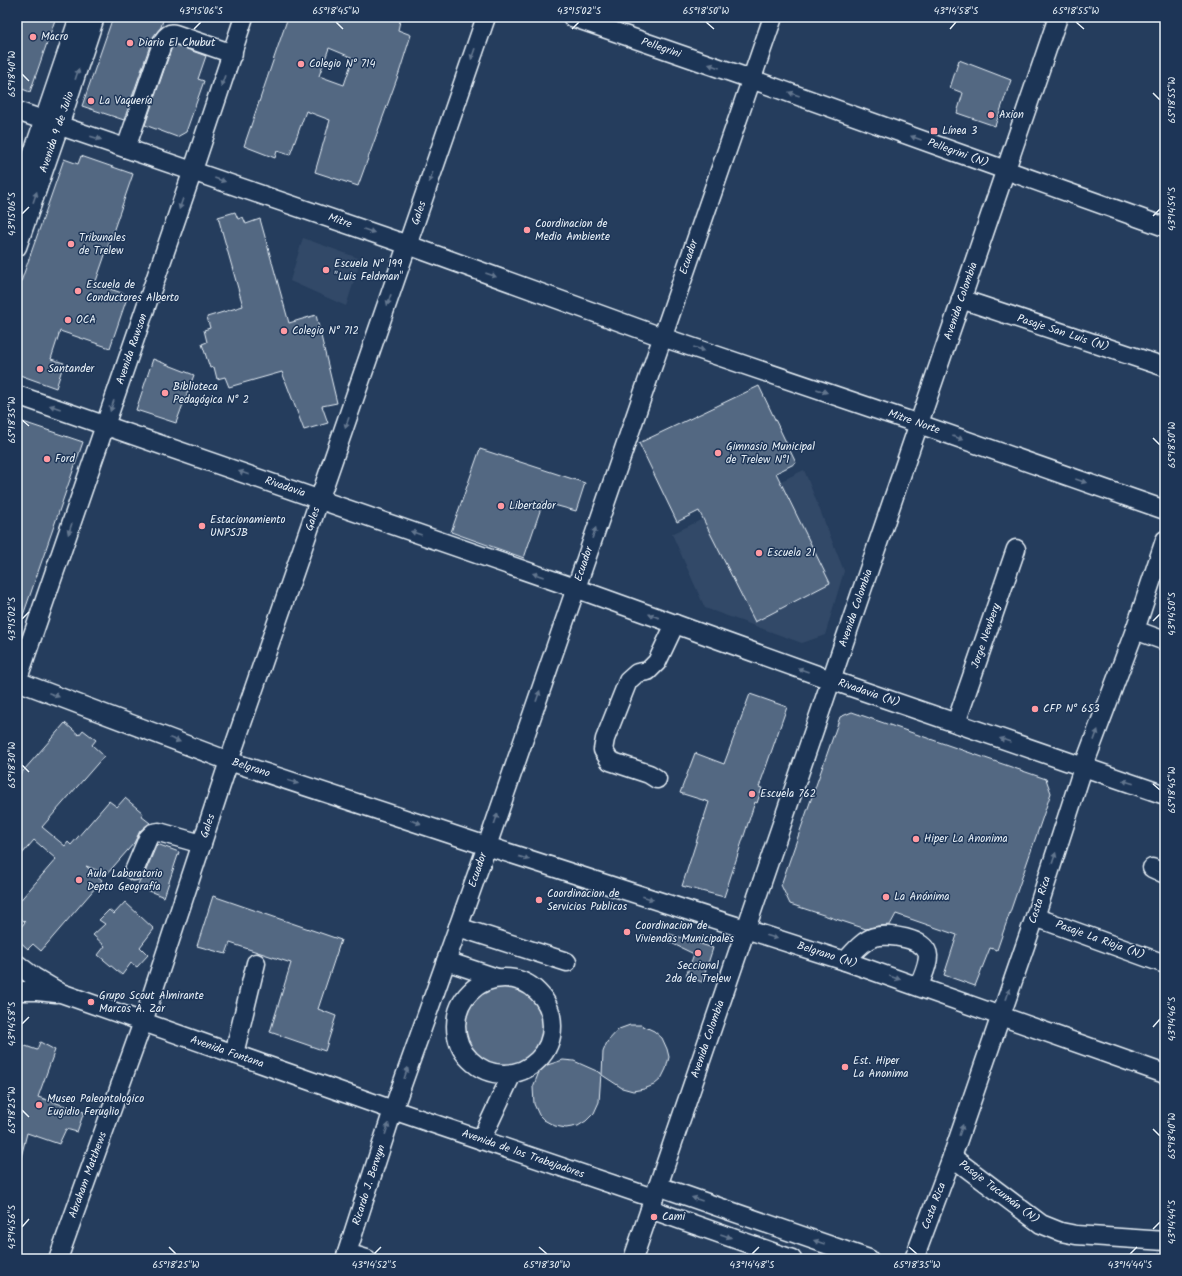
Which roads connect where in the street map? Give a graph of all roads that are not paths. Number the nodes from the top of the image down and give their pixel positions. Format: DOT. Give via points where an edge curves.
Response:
graph roads {
  1 [pos="79,17"];
  2 [pos="95,17"];
  3 [pos="244,17"];
  4 [pos="486,17"];
  5 [pos="572,17"];
  6 [pos="773,17"];
  7 [pos="1058,17"];
  8 [pos="232,54"];
  9 [pos="751,79"];
  10 [pos="17,111"];
  11 [pos="52,123"];
  12 [pos="126,148"];
  13 [pos="193,170"];
  14 [pos="1005,170"];
  15 [pos="17,200"];
  16 [pos="1165,227"];
  17 [pos="408,245"];
  18 [pos="17,247"];
  19 [pos="961,299"];
  20 [pos="662,337"];
  21 [pos="1165,367"];
  22 [pos="17,395"];
  23 [pos="919,424"];
  24 [pos="106,425"];
  25 [pos="320,500"];
  26 [pos="1165,510"];
  27 [pos="1165,540"];
  28 [pos="1016,549"];
  29 [pos="575,588"];
  30 [pos="675,624"];
  31 [pos="1135,630"];
  32 [pos="1165,641"];
  33 [pos="831,680"];
  34 [pos="17,681"];
  35 [pos="956,724"];
  36 [pos="229,760"];
  37 [pos="1084,768"];
  38 [pos="657,779"];
  39 [pos="1165,795"];
  40 [pos="202,844"];
  41 [pos="487,846"];
  42 [pos="134,871"];
  43 [pos="1035,917"];
  44 [pos="458,927"];
  45 [pos="746,929"];
  46 [pos="446,960"];
  47 [pos="845,961"];
  48 [pos="567,962"];
  49 [pos="256,963"];
  50 [pos="17,964"];
  51 [pos="1165,964"];
  52 [pos="496,978"];
  53 [pos="919,986"];
  54 [pos="17,991"];
  55 [pos="61,993"];
  56 [pos="1001,1015"];
  57 [pos="143,1022"];
  58 [pos="234,1054"];
  59 [pos="512,1074"];
  60 [pos="1165,1074"];
  61 [pos="393,1110"];
  62 [pos="481,1140"];
  63 [pos="952,1157"];
  64 [pos="654,1198"];
  65 [pos="1165,1241"];
  66 [pos="346,1256"];
  67 [pos="58,1259"];
  68 [pos="367,1259"];
  69 [pos="632,1259"];
  70 [pos="792,1259"];
  71 [pos="870,1259"];
  72 [pos="914,1259"];
  1 -- 11 [label="street, Avenida 9 de Julio"];
  11 -- 2 [label="street, Avenida 9 de Julio, one-way"];
  3 -- 8 [label="street, Avenida Rawson"];
  4 -- 17 [label="street, Gales, one-way"];
  9 -- 5 [label="street, Pellegrini, one-way"];
  6 -- 9 [label="street, Ecuador"];
  7 -- 14 [label="street, Avenida Colombia"];
  8 -- 12 [label="street" via="175,34 168,34 163,41"];
  8 -- 13 [label="street, Avenida Rawson, one-way"];
  14 -- 9 [label="street, Pellegrini (N), one-way"];
  9 -- 20 [label="street, Ecuador"];
  10 -- 11 [label="street, Mitre"];
  11 -- 12 [label="street, Mitre, one-way"];
  11 -- 15 [label="street, Avenida 9 de Julio"];
  18 -- 11 [label="street, Avenida 9 de Julio, one-way"];
  12 -- 13 [label="street, Mitre"];
  13 -- 17 [label="street, Mitre, one-way"];
  13 -- 24 [label="street, Avenida Rawson, one-way"];
  14 -- 16 [label="street, Pellegrini (N)"];
  14 -- 19 [label="street, Avenida Colombia"];
  17 -- 20 [label="street, Mitre, one-way"];
  17 -- 25 [label="street, Gales, one-way"];
  19 -- 21 [label="street, Pasaje San Luis (N)"];
  19 -- 23 [label="street, Avenida Colombia"];
  20 -- 23 [label="street, Mitre Norte, one-way"];
  29 -- 20 [label="street, Ecuador, one-way"];
  24 -- 22 [label="street, Rivadavia, one-way"];
  23 -- 26 [label="street, Mitre Norte, one-way"];
  23 -- 33 [label="street, Avenida Colombia"];
  25 -- 24 [label="street, Rivadavia, one-way"];
  24 -- 34 [label="street, Avenida Rawson, one-way"];
  29 -- 25 [label="street, Rivadavia, one-way"];
  25 -- 36 [label="street, Gales"];
  27 -- 31 [label="street, Costa Rica"];
  28 -- 35 [label="street, Jorge Newbery"];
  30 -- 29 [label="street, Rivadavia (N), one-way"];
  41 -- 29 [label="street, Ecuador, one-way"];
  33 -- 30 [label="street, Rivadavia (N), one-way"];
  30 -- 38 [label="street" via="657,662 648,671 637,673 628,681 603,750 610,761 650,774"];
  31 -- 32 [label="street"];
  37 -- 31 [label="street, Costa Rica, one-way"];
  33 -- 35 [label="street, Rivadavia (N)"];
  33 -- 45 [label="street, Avenida Colombia"];
  34 -- 36 [label="street, Belgrano, one-way"];
  37 -- 35 [label="street, Rivadavia (N), one-way"];
  36 -- 40 [label="street, Gales"];
  36 -- 41 [label="street, Belgrano, one-way"];
  39 -- 37 [label="street, Rivadavia (N), one-way"];
  43 -- 37 [label="street, Costa Rica, one-way"];
  40 -- 42 [label="street" via="159,832 153,833 148,838"];
  40 -- 57 [label="street, Gales"];
  41 -- 44 [label="street, Ecuador"];
  41 -- 45 [label="street, Belgrano (N), one-way"];
  43 -- 51 [label="street, Pasaje La Rioja (N)"];
  56 -- 43 [label="street, Costa Rica, one-way"];
  44 -- 46 [label="street, Ecuador"];
  44 -- 48 [label="street"];
  45 -- 47 [label="street, Belgrano (N), one-way"];
  45 -- 64 [label="street, Avenida Colombia"];
  46 -- 52 [label="street"];
  61 -- 46 [label="street, Ecuador, one-way"];
  47 -- 53 [label="street, Belgrano (N), one-way"];
  47 -- 53 [label="street" via="862,944 874,937 900,937 920,944 927,952 928,957"];
  49 -- 58 [label="street"];
  50 -- 55 [label="street, Avenida Fontana"];
  52 -- 59 [label="street" via="476,986 462,1002 456,1023 457,1034 465,1054 476,1065 490,1072"];
  52 -- 59 [label="street" via="513,979 537,990 544,998 552,1018 550,1040 546,1050 532,1066"];
  53 -- 56 [label="street, Belgrano (N)"];
  54 -- 55 [label="street, Avenida Fontana"];
  55 -- 57 [label="street, Avenida Fontana"];
  56 -- 60 [label="street, Belgrano (N)"];
  63 -- 56 [label="street, Costa Rica, one-way"];
  57 -- 58 [label="street, Avenida Fontana"];
  57 -- 67 [label="street, Abraham Matthews"];
  58 -- 61 [label="street, Avenida Fontana"];
  59 -- 62 [label="street"];
  61 -- 62 [label="street, Avenida de los Trabajadores"];
  66 -- 61 [label="street, Ricardo J. Berwyn, one-way"];
  62 -- 64 [label="street, Avenida de los Trabajadores"];
  63 -- 65 [label="street, Pasaje Tucumán (N)" via="1041,1224 1061,1232"];
  63 -- 72 [label="street, Costa Rica"];
  64 -- 69 [label="street, Avenida Colombia"];
  64 -- 70 [label="street, Avenida de los Trabajadores, one-way"];
  71 -- 64 [label="street, Avenida de los Trabajadores, one-way"];
  66 -- 68 [label="street"];
}
